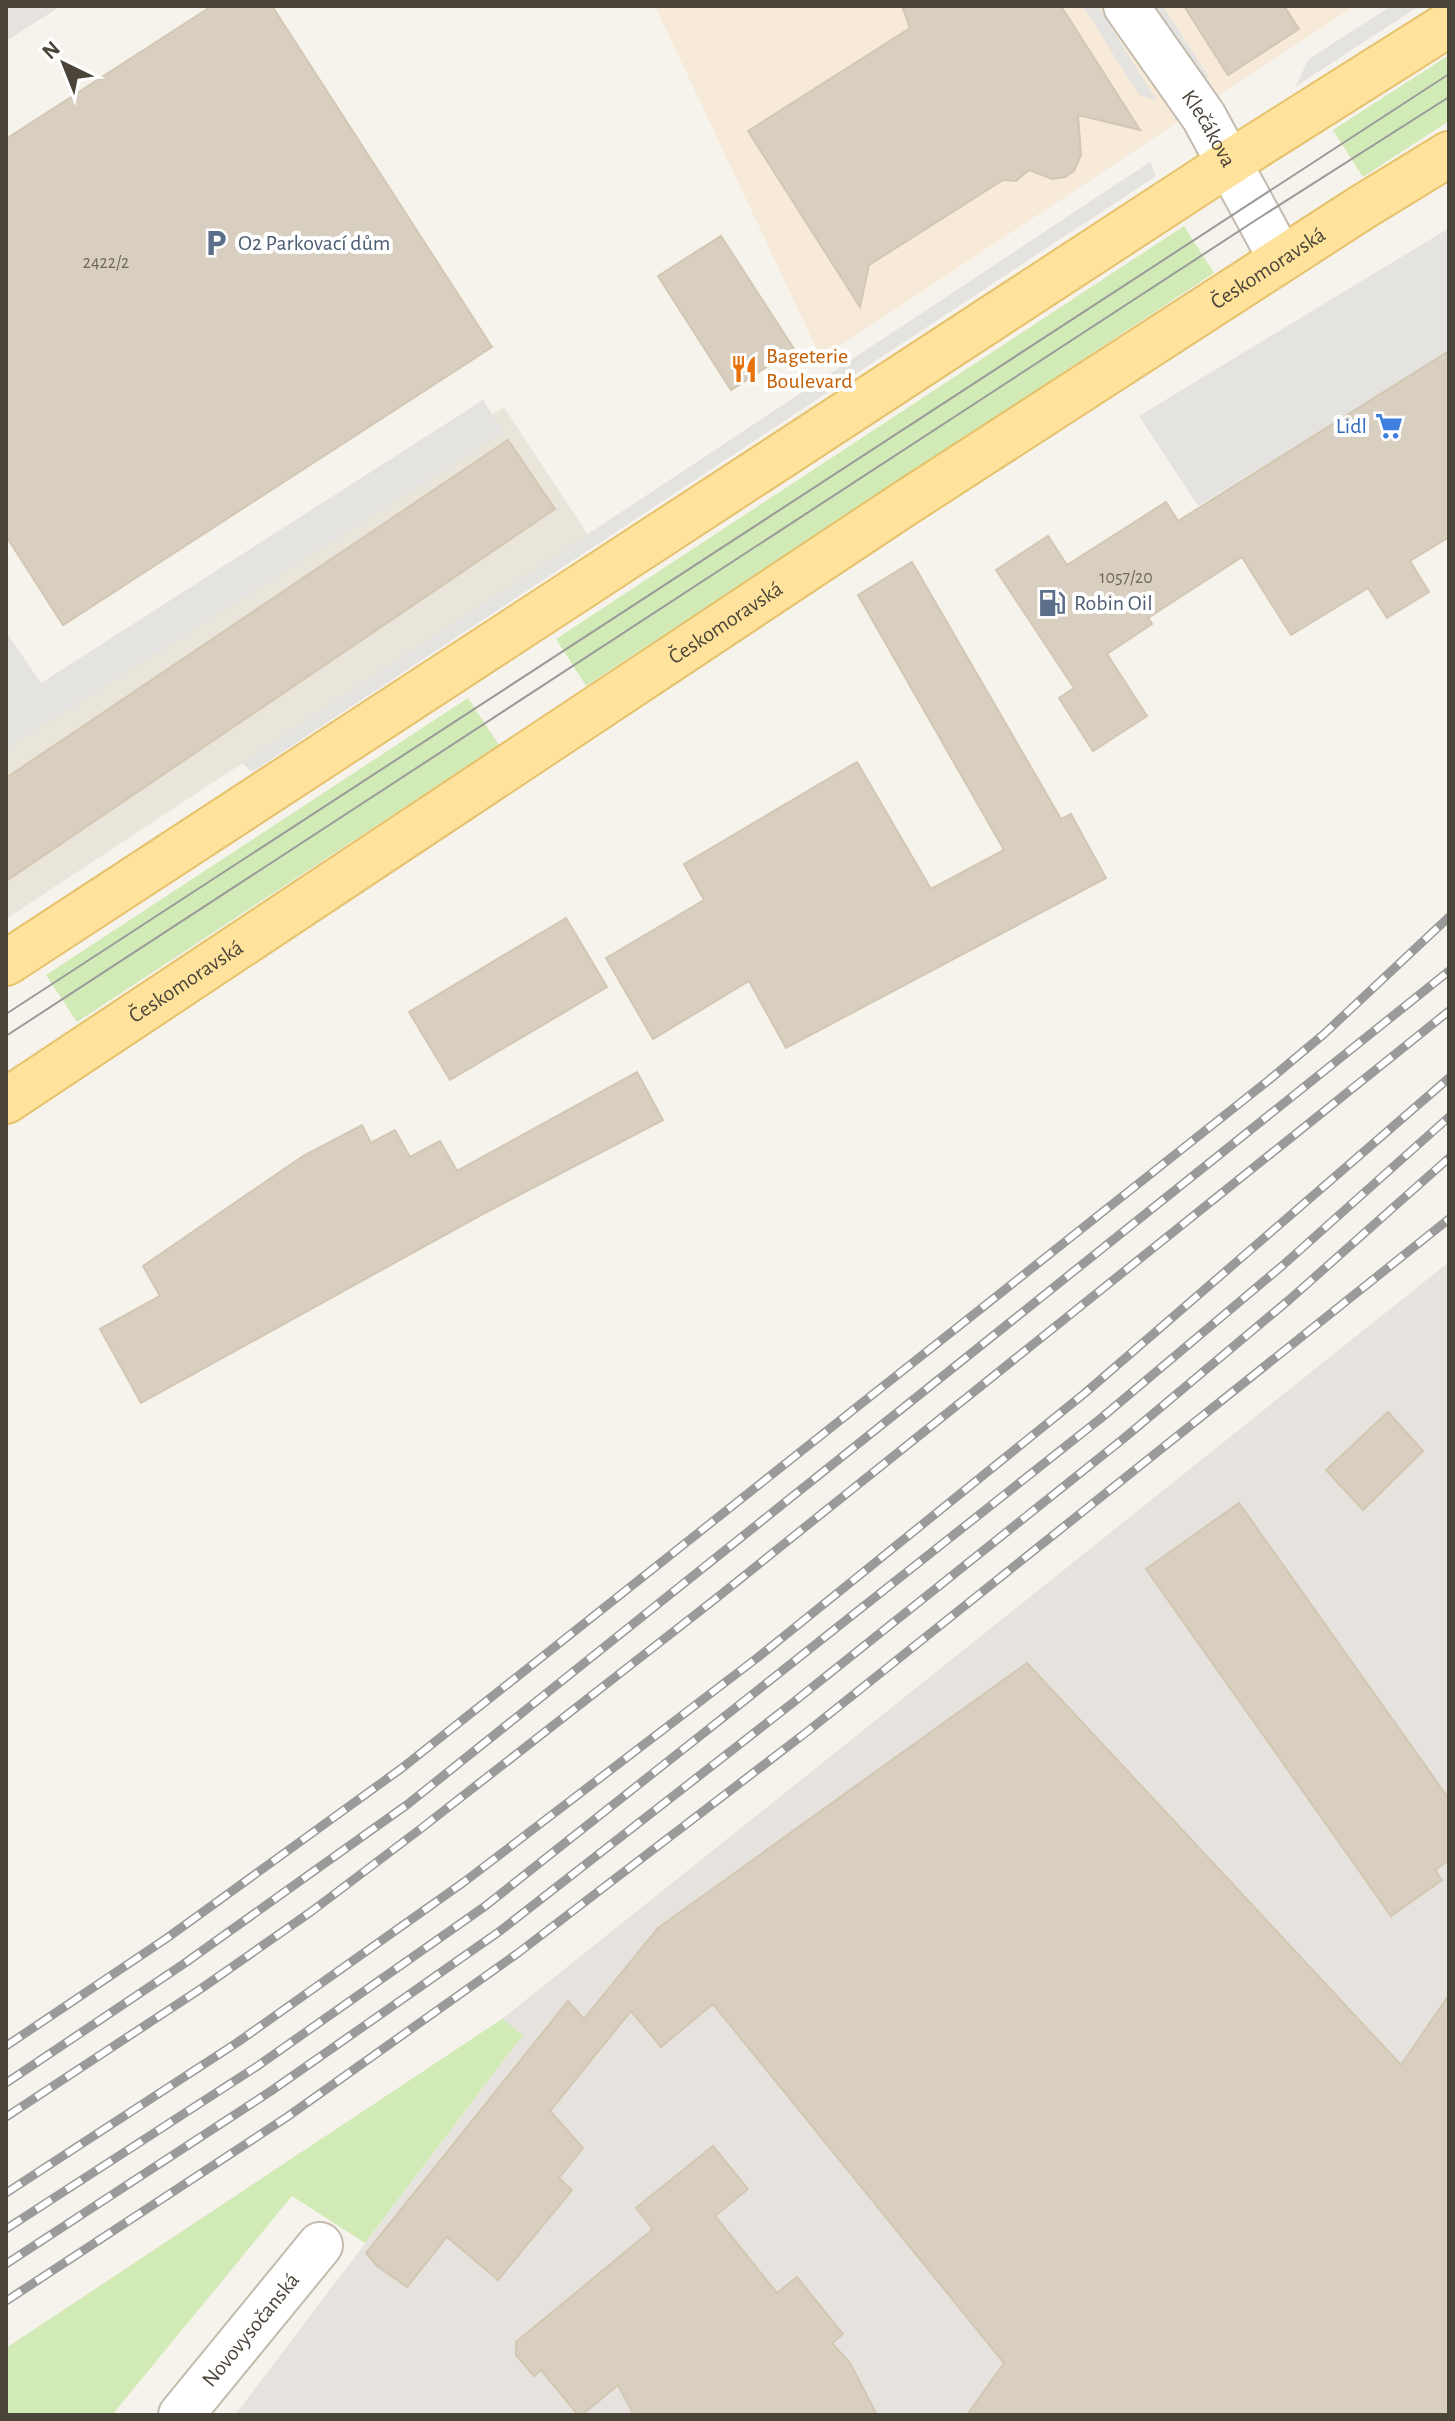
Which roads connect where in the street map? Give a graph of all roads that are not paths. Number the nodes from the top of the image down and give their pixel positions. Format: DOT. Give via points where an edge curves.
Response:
graph roads {
  1 [pos="1126,6"];
  2 [pos="1449,24"];
  3 [pos="1449,154"];
  4 [pos="1229,163"];
  5 [pos="1281,259"];
  6 [pos="6,963"];
  7 [pos="6,1101"];
  8 [pos="320,2245"];
  9 [pos="181,2415"];
  1 -- 4 [label="street, Klečákova" via="1204,117"];
  2 -- 4 [label="main road"];
  3 -- 5 [label="main road, Českomoravská"];
  4 -- 5 [label="street, Klečákova"];
  4 -- 6 [label="main road"];
  5 -- 7 [label="main road, Českomoravská"];
  8 -- 9 [label="street, Novovysočanská"];
}
